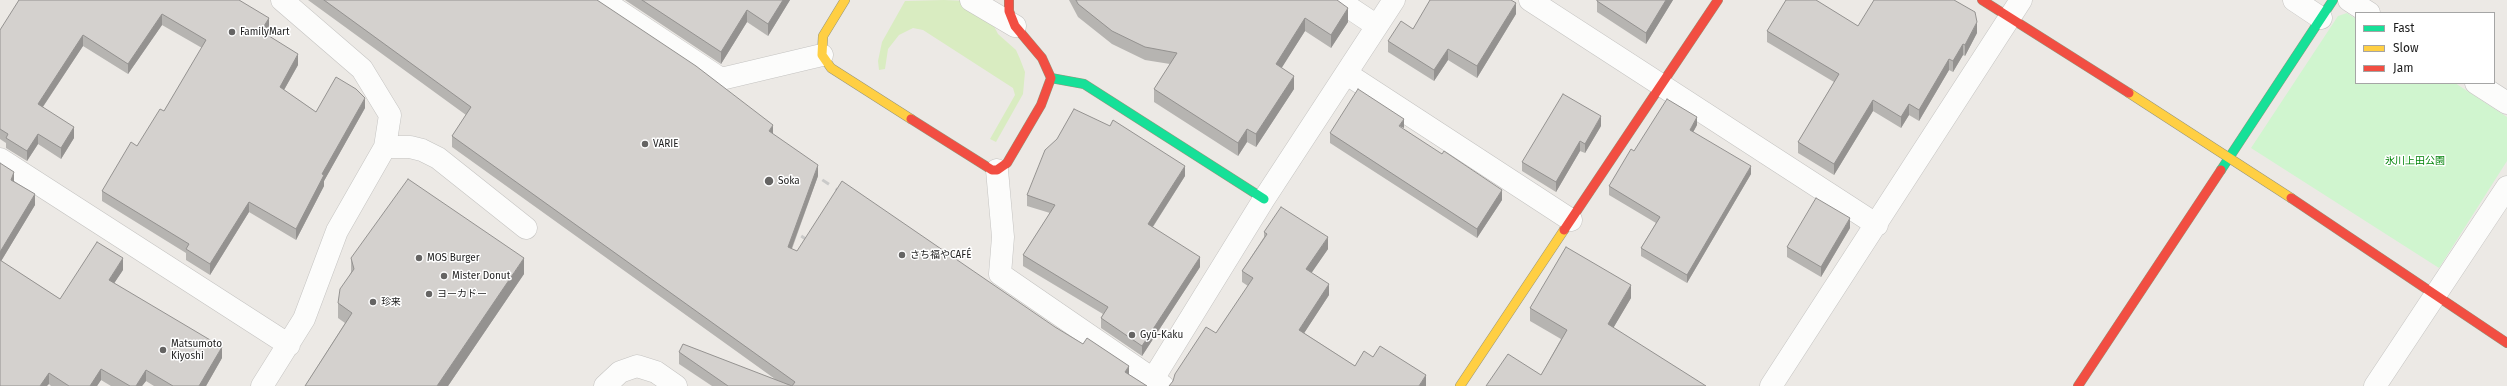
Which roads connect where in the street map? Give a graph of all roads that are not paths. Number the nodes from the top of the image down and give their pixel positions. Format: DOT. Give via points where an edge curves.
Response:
graph roads {
  1 [pos="282,0"];
  2 [pos="602,0"];
  3 [pos="845,0"];
  4 [pos="971,0"];
  5 [pos="1009,0"];
  6 [pos="1338,0"];
  7 [pos="1394,0"];
  8 [pos="1530,0"];
  9 [pos="1718,0"];
  10 [pos="1982,0"];
  11 [pos="2021,0"];
  12 [pos="2294,0"];
  13 [pos="2333,0"];
  14 [pos="2349,0"];
  15 [pos="2367,12"];
  16 [pos="2009,18"];
  17 [pos="2321,18"];
  18 [pos="1015,26"];
  19 [pos="1377,26"];
  20 [pos="822,55"];
  21 [pos="1346,74"];
  22 [pos="1051,78"];
  23 [pos="2477,84"];
  24 [pos="1660,86"];
  25 [pos="2507,104"];
  26 [pos="386,147"];
  27 [pos="2229,157"];
  28 [pos="0,159"];
  29 [pos="997,170"];
  30 [pos="2507,187"];
  31 [pos="1264,200"];
  32 [pos="1571,220"];
  33 [pos="1877,225"];
  34 [pos="526,228"];
  35 [pos="2435,295"];
  36 [pos="2507,342"];
  37 [pos="289,345"];
  38 [pos="1158,382"];
  39 [pos="262,386"];
  40 [pos="604,386"];
  41 [pos="676,386"];
  42 [pos="1460,386"];
  43 [pos="1771,386"];
  44 [pos="2078,386"];
  45 [pos="2375,386"];
  1 -- 26 [label="street" via="362,69 390,114"];
  2 -- 20 [label="street" via="721,79"];
  3 -- 20 [label="street" via="823,36"];
  4 -- 18 [label="street"];
  5 -- 18 [label="street" via="1009,11"];
  6 -- 19 [label="street"];
  7 -- 19 [label="street"];
  8 -- 24 [label="street"];
  9 -- 24 [label="street"];
  10 -- 16 [label="street"];
  11 -- 16 [label="street"];
  12 -- 17 [label="street"];
  13 -- 17 [label="street"];
  14 -- 15 [label="street"];
  16 -- 27 [label="street"];
  16 -- 33 [label="street"];
  17 -- 27 [label="street"];
  18 -- 22 [label="street" via="1042,58"];
  19 -- 21 [label="street"];
  20 -- 29 [label="street" via="831,68"];
  21 -- 31 [label="street"];
  21 -- 32 [label="street"];
  22 -- 29 [label="street" via="1041,105 1007,163"];
  22 -- 31 [label="street" via="1084,84"];
  23 -- 25 [label="street"];
  24 -- 32 [label="street"];
  24 -- 33 [label="street"];
  26 -- 34 [label="street" via="410,147 438,158"];
  26 -- 37 [label="street" via="337,231 307,312"];
  27 -- 35 [label="street"];
  27 -- 44 [label="street"];
  28 -- 37 [label="street"];
  29 -- 38 [label="street" via="1003,236 1000,274"];
  30 -- 35 [label="street"];
  31 -- 38 [label="street"];
  32 -- 42 [label="street"];
  33 -- 43 [label="street"];
  35 -- 36 [label="street"];
  35 -- 45 [label="street"];
  37 -- 39 [label="street"];
  40 -- 41 [label="street" via="620,372 636,366 656,372"];
}
